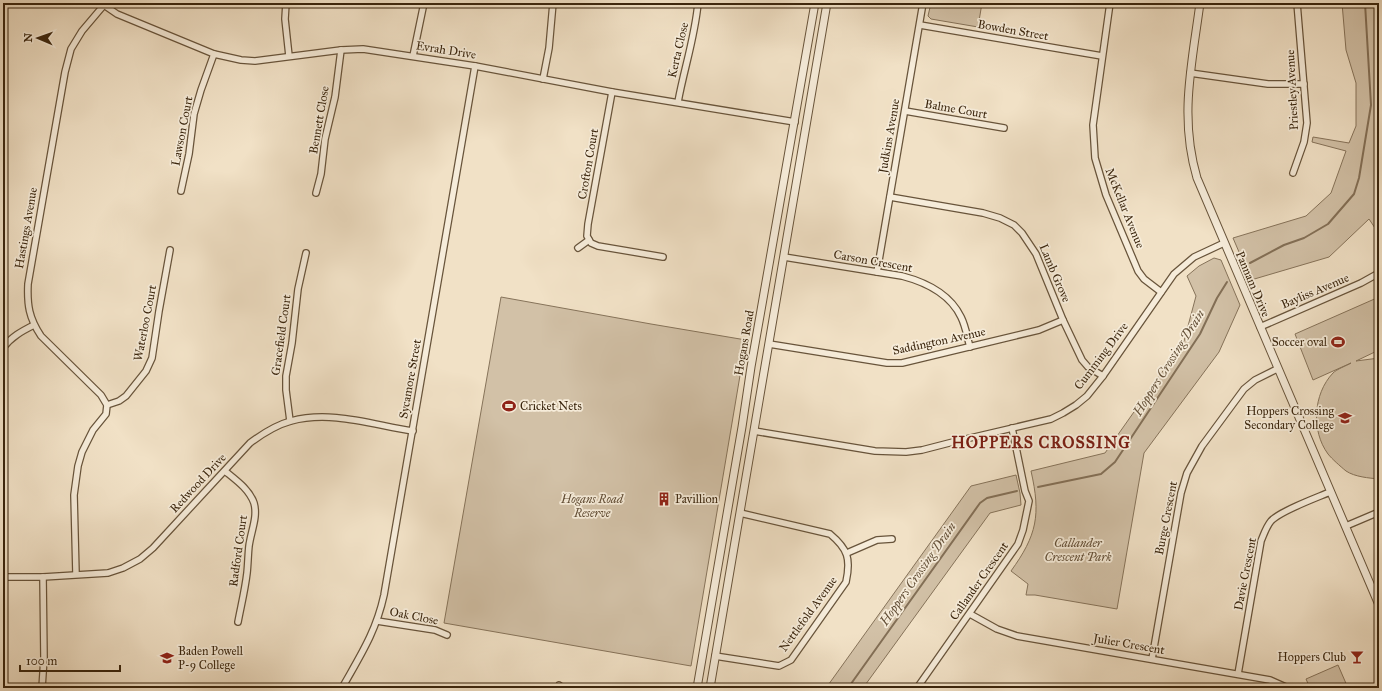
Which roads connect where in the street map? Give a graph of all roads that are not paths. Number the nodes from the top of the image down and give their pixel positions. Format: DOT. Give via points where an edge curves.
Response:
graph roads {
  1 [pos="286,3"];
  2 [pos="424,3"];
  3 [pos="553,3"];
  4 [pos="698,3"];
  5 [pos="816,3"];
  6 [pos="828,3"];
  7 [pos="923,3"];
  8 [pos="1110,3"];
  9 [pos="1200,3"];
  10 [pos="1297,3"];
  11 [pos="103,4"];
  12 [pos="920,25"];
  13 [pos="340,50"];
  14 [pos="214,54"];
  15 [pos="290,56"];
  16 [pos="413,56"];
  17 [pos="1102,56"];
  18 [pos="475,66"];
  19 [pos="1190,73"];
  20 [pos="543,79"];
  21 [pos="1304,84"];
  22 [pos="612,92"];
  23 [pos="678,102"];
  24 [pos="905,111"];
  25 [pos="795,122"];
  26 [pos="807,124"];
  27 [pos="1004,128"];
  28 [pos="1293,173"];
  29 [pos="181,191"];
  30 [pos="316,193"];
  31 [pos="890,197"];
  32 [pos="589,240"];
  33 [pos="1224,243"];
  34 [pos="578,248"];
  35 [pos="170,250"];
  36 [pos="306,253"];
  37 [pos="663,257"];
  38 [pos="784,257"];
  39 [pos="877,272"];
  40 [pos="1379,273"];
  41 [pos="1161,292"];
  42 [pos="1063,320"];
  43 [pos="34,325"];
  44 [pos="1260,327"];
  45 [pos="769,344"];
  46 [pos="970,347"];
  47 [pos="3,348"];
  48 [pos="766,364"];
  49 [pos="751,367"];
  50 [pos="1278,369"];
  51 [pos="1103,376"];
  52 [pos="107,405"];
  53 [pos="290,421"];
  54 [pos="742,427"];
  55 [pos="1012,428"];
  56 [pos="413,431"];
  57 [pos="754,431"];
  58 [pos="225,471"];
  59 [pos="1330,492"];
  60 [pos="1379,512"];
  61 [pos="740,513"];
  62 [pos="1346,526"];
  63 [pos="892,539"];
  64 [pos="847,553"];
  65 [pos="76,574"];
  66 [pos="3,577"];
  67 [pos="43,577"];
  68 [pos="1379,605"];
  69 [pos="970,614"];
  70 [pos="377,621"];
  71 [pos="238,622"];
  72 [pos="447,635"];
  73 [pos="716,656"];
  74 [pos="1152,659"];
  75 [pos="1238,674"];
  76 [pos="42,688"];
  77 [pos="342,688"];
  78 [pos="697,688"];
  79 [pos="710,688"];
  80 [pos="917,688"];
  81 [pos="1288,688"];
  1 -- 15 [label="street" via="285,19"];
  2 -- 16 [label="street"];
  3 -- 20 [label="street"];
  4 -- 23 [label="street, Kerta Close" via="694,35"];
  5 -- 25 [label="street, Hogans Road"];
  6 -- 26 [label="street, Hogans Road"];
  7 -- 12 [label="street, Judkins Avenue"];
  8 -- 17 [label="street, McKellar Avenue"];
  9 -- 19 [label="street, Pannam Drive"];
  10 -- 21 [label="street, Priestley Avenue"];
  11 -- 14 [label="street, Evrah Drive" via="117,14"];
  11 -- 43 [label="street, Hastings Avenue" via="71,50 65,72 28,284 27,301"];
  12 -- 17 [label="street, Bowden Street"];
  12 -- 24 [label="street, Judkins Avenue"];
  13 -- 15 [label="street, Evrah Drive"];
  13 -- 16 [label="street, Evrah Drive" via="364,49"];
  13 -- 30 [label="street, Bennett Close" via="335,97"];
  14 -- 15 [label="street, Evrah Drive" via="248,61"];
  14 -- 29 [label="street, Lawson Court" via="194,114"];
  16 -- 18 [label="street, Evrah Drive"];
  17 -- 41 [label="street, McKellar Avenue" via="1093,125 1094,158 1106,195 1138,271"];
  18 -- 20 [label="street, Evrah Drive"];
  18 -- 56 [label="street, Sycamore Street"];
  19 -- 21 [label="street" via="1268,84"];
  19 -- 33 [label="street, Pannam Drive" via="1187,106 1192,160"];
  20 -- 22 [label="street, Evrah Drive"];
  21 -- 28 [label="street, Priestley Avenue" via="1306,135"];
  22 -- 23 [label="street, Evrah Drive"];
  22 -- 32 [label="street, Crofton Court" via="588,224"];
  23 -- 25 [label="street, Evrah Drive"];
  24 -- 27 [label="street, Balme Court"];
  24 -- 31 [label="street, Judkins Avenue"];
  25 -- 26 [label="street"];
  25 -- 49 [label="street, Hogans Road"];
  26 -- 38 [label="street, Hogans Road"];
  31 -- 39 [label="street, Judkins Avenue"];
  31 -- 42 [label="street, Lamb Grove" via="982,213 1014,225 1036,254"];
  32 -- 34 [label="street"];
  32 -- 37 [label="street" via="598,246"];
  33 -- 41 [label="street, Cumming Drive" via="1194,257 1174,274"];
  33 -- 44 [label="street, Pannam Drive"];
  35 -- 52 [label="street, Waterloo Court" via="152,358 146,371 126,396"];
  36 -- 53 [label="street, Gracefield Court" via="298,289 286,376"];
  38 -- 39 [label="street, Carson Crescent"];
  38 -- 45 [label="street, Hogans Road"];
  39 -- 46 [label="street, Carson Crescent" via="915,279 936,290 960,316"];
  40 -- 44 [label="street, Bayliss Avenue"];
  41 -- 51 [label="street, Cumming Drive"];
  42 -- 46 [label="street, Saddington Avenue" via="1039,330"];
  42 -- 51 [label="street, Lamb Grove" via="1082,360"];
  43 -- 47 [label="street" via="17,334"];
  43 -- 52 [label="street, Hastings Avenue" via="50,346 101,395"];
  44 -- 50 [label="street, Pannam Drive"];
  45 -- 46 [label="street, Saddington Avenue" via="888,363 902,363"];
  45 -- 48 [label="street, Hogans Road"];
  48 -- 49 [label="street"];
  48 -- 57 [label="street, Hogans Road"];
  49 -- 54 [label="street, Hogans Road"];
  50 -- 59 [label="street, Pannam Drive"];
  50 -- 74 [label="street, Burge Crescent" via="1255,380 1244,389 1202,446 1187,473 1181,493"];
  51 -- 55 [label="street, Cumming Drive" via="1087,396 1063,413 1050,419"];
  52 -- 65 [label="street" via="106,414 93,430 78,466 74,495"];
  53 -- 56 [label="street, Redwood Drive" via="309,417 335,417"];
  53 -- 58 [label="street, Redwood Drive" via="264,433 250,443"];
  54 -- 57 [label="street"];
  54 -- 78 [label="street, Hogans Road"];
  55 -- 57 [label="street, Cumming Drive" via="922,450 891,452 858,449"];
  55 -- 69 [label="street, Callander Crescent" via="1029,501 1026,519 1018,544"];
  56 -- 70 [label="street, Sycamore Street"];
  57 -- 61 [label="street, Hogans Road"];
  58 -- 65 [label="street, Redwood Drive" via="140,559 108,573"];
  58 -- 71 [label="street, Radford Court" via="249,494 254,503 255,513"];
  59 -- 62 [label="street, Pannam Drive"];
  59 -- 75 [label="street, Davie Crescent" via="1279,514 1264,532"];
  60 -- 62 [label="street"];
  61 -- 64 [label="street" via="830,534 840,542"];
  61 -- 73 [label="street, Hogans Road"];
  62 -- 68 [label="street, Pannam Drive"];
  63 -- 64 [label="street" via="877,540"];
  64 -- 73 [label="street, Nettlefold Avenue" via="849,568 846,582 791,660 779,666"];
  65 -- 67 [label="street, Redwood Drive"];
  66 -- 67 [label="street, Redwood Drive"];
  67 -- 76 [label="street"];
  69 -- 74 [label="street, Julier Crescent" via="997,629 1017,636"];
  69 -- 80 [label="street, Callander Crescent"];
  70 -- 72 [label="street, Oak Close" via="435,630"];
  70 -- 77 [label="street, Sycamore Street" via="372,635"];
  73 -- 79 [label="street, Hogans Road"];
  74 -- 75 [label="street, Julier Crescent"];
  75 -- 81 [label="street, Julier Crescent" via="1270,680"];
}
